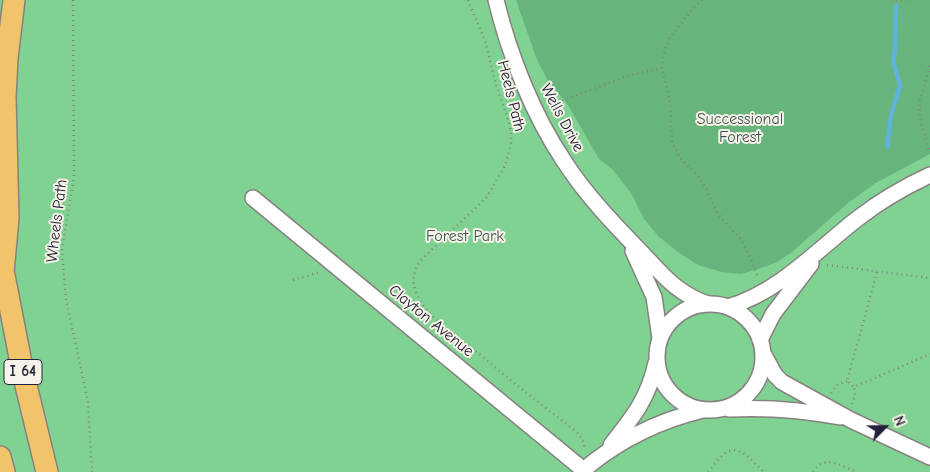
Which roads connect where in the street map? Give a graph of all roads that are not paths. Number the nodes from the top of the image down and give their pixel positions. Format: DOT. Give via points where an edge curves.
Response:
graph roads {
  1 [pos="14,0"];
  2 [pos="496,0"];
  3 [pos="930,175"];
  4 [pos="253,198"];
  5 [pos="626,236"];
  6 [pos="823,248"];
  7 [pos="2,262"];
  8 [pos="708,304"];
  9 [pos="728,307"];
  10 [pos="660,338"];
  11 [pos="762,346"];
  12 [pos="657,359"];
  13 [pos="710,410"];
  14 [pos="852,420"];
  15 [pos="607,451"];
  16 [pos="0,457"];
  17 [pos="930,457"];
  18 [pos="584,471"];
  19 [pos="4,472"];
  20 [pos="46,472"];
  1 -- 7 [label="highway" via="5,87 8,218"];
  2 -- 5 [label="street, Wells Drive" via="515,61 547,132 583,188"];
  3 -- 6 [label="street" via="876,205"];
  4 -- 18 [label="street, Clayton Avenue"];
  5 -- 8 [label="street, Wells Drive" via="673,286"];
  5 -- 10 [label="street, Wells Drive" via="651,287"];
  6 -- 9 [label="street" via="764,292"];
  6 -- 11 [label="street" via="773,314"];
  7 -- 20 [label="highway, I 64"];
  8 -- 9 [label="street"];
  8 -- 10 [label="street" via="695,306 678,315"];
  9 -- 11 [label="street" via="742,314 753,326"];
  10 -- 12 [label="street"];
  11 -- 13 [label="street" via="761,372 752,390 738,403"];
  11 -- 14 [label="street" via="770,367 782,382"];
  12 -- 13 [label="street" via="661,377 670,392 682,403"];
  12 -- 15 [label="street" via="640,406"];
  13 -- 14 [label="street" via="764,408"];
  13 -- 15 [label="street" via="655,425"];
  14 -- 17 [label="street"];
  15 -- 18 [label="street"];
  16 -- 19 [label="highway"];
}
